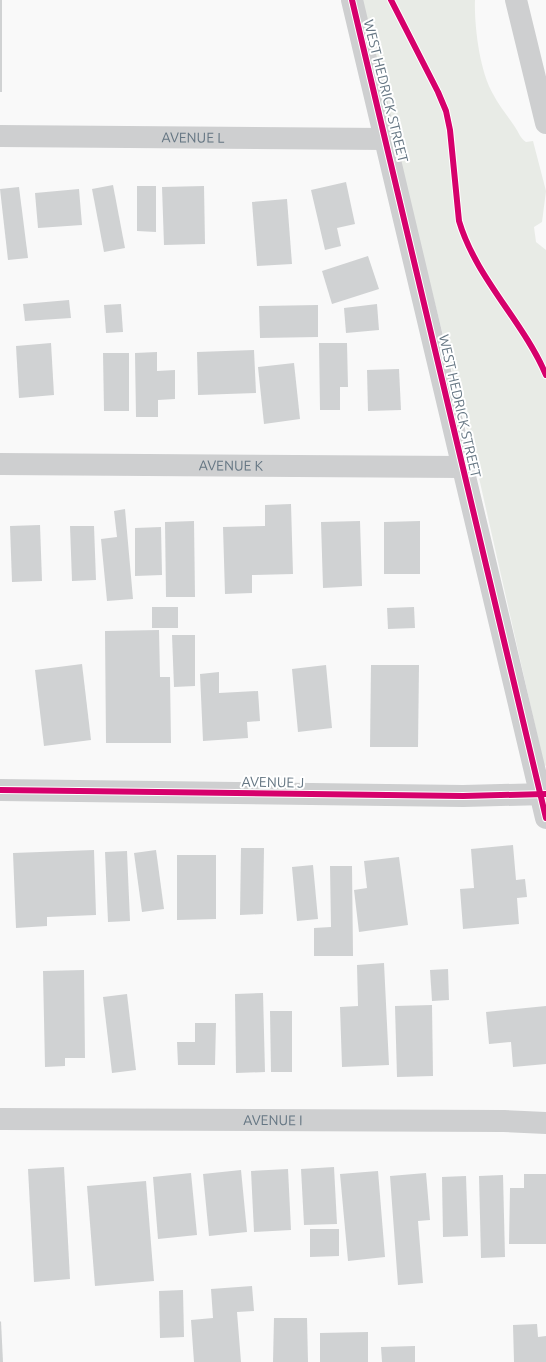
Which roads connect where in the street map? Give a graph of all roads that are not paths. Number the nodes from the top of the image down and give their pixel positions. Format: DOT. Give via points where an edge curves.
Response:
graph roads {
  1 [pos="352,0"];
  2 [pos="516,0"];
  3 [pos="546,123"];
  4 [pos="0,136"];
  5 [pos="385,140"];
  6 [pos="0,464"];
  7 [pos="462,467"];
  8 [pos="0,790"];
  9 [pos="543,794"];
  10 [pos="546,818"];
  11 [pos="0,1119"];
  12 [pos="546,1123"];
  1 -- 5 [label="street, WEST HEDRICK STREET"];
  2 -- 3 [label="street"];
  4 -- 5 [label="street, AVENUE L"];
  5 -- 7 [label="street, WEST HEDRICK STREET"];
  6 -- 7 [label="street, AVENUE K"];
  7 -- 9 [label="street, WEST HEDRICK STREET"];
  8 -- 9 [label="street, AVENUE J" via="455,796"];
  9 -- 10 [label="street, WEST HEDRICK STREET"];
  11 -- 12 [label="street, AVENUE I"];
}
